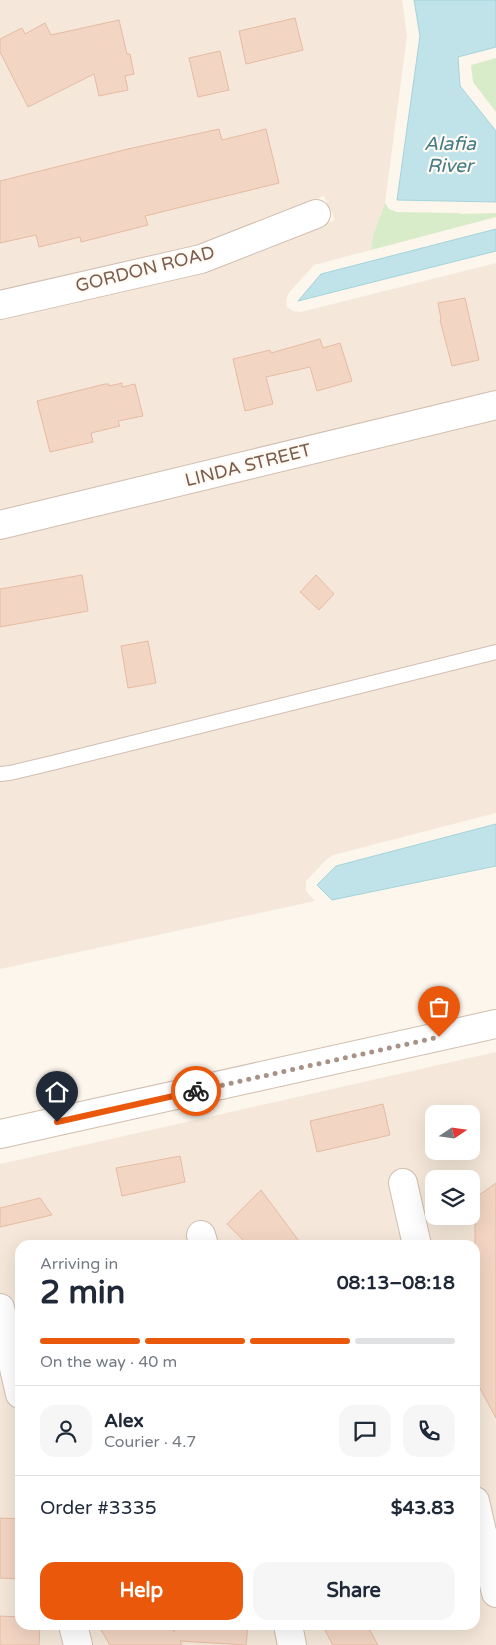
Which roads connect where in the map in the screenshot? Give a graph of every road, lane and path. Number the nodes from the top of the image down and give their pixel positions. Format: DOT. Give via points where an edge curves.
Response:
graph roads {
  1 [pos="316,214"];
  2 [pos="0,305"];
  3 [pos="496,405"];
  4 [pos="0,526"];
  5 [pos="496,652"];
  6 [pos="0,774"];
  7 [pos="496,1024"];
  8 [pos="0,1134"];
  9 [pos="403,1183"];
  10 [pos="416,1240"];
  11 [pos="0,1308"];
  12 [pos="15,1372"];
  13 [pos="480,1522"];
  14 [pos="496,1593"];
  15 [pos="74,1630"];
  16 [pos="289,1630"];
  17 [pos="78,1645"];
  18 [pos="292,1645"];
  1 -- 2 [label="street, GORDON ROAD" via="201,259"];
  3 -- 4 [label="street, LINDA STREET"];
  5 -- 6 [label="lane"];
  7 -- 8 [label="street"];
  9 -- 10 [label="street"];
  11 -- 12 [label="street"];
  13 -- 14 [label="street"];
  15 -- 17 [label="street"];
  16 -- 18 [label="street"];
}
